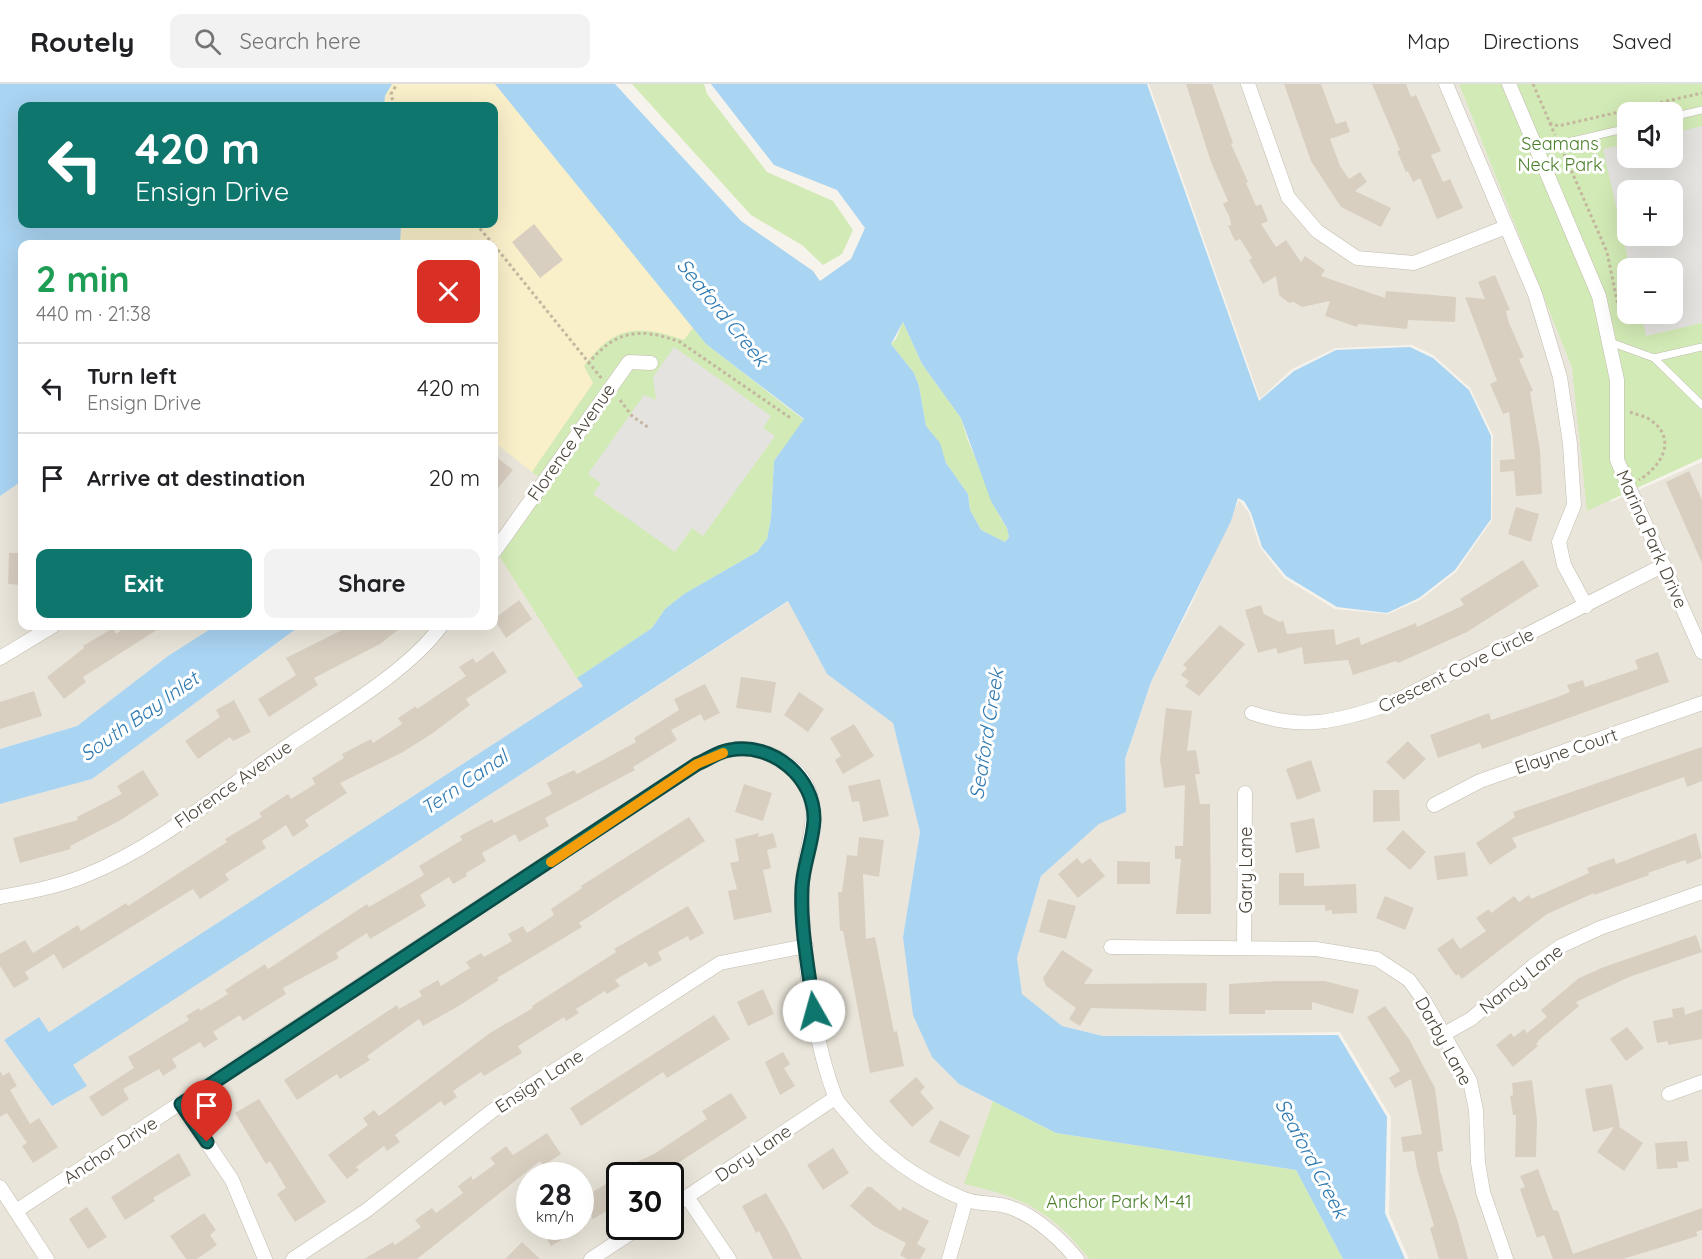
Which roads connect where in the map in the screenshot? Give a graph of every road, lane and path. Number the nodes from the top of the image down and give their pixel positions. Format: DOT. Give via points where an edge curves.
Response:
graph roads {
  1 [pos="397,84"];
  2 [pos="1248,84"];
  3 [pos="1446,84"];
  4 [pos="1509,84"];
  5 [pos="1533,84"];
  6 [pos="1702,93"];
  7 [pos="392,102"];
  8 [pos="1702,111"];
  9 [pos="1683,115"];
  10 [pos="1617,131"];
  11 [pos="1538,149"];
  12 [pos="1506,227"];
  13 [pos="479,228"];
  14 [pos="489,240"];
  15 [pos="498,251"];
  16 [pos="1609,342"];
  17 [pos="1702,346"];
  18 [pos="1654,358"];
  19 [pos="651,363"];
  20 [pos="588,364"];
  21 [pos="610,388"];
  22 [pos="1702,405"];
  23 [pos="792,419"];
  24 [pos="649,428"];
  25 [pos="498,546"];
  26 [pos="1664,565"];
  27 [pos="1586,606"];
  28 [pos="46,630"];
  29 [pos="438,630"];
  30 [pos="1702,652"];
  31 [pos="0,658"];
  32 [pos="1702,703"];
  33 [pos="1252,713"];
  34 [pos="1245,793"];
  35 [pos="1434,805"];
  36 [pos="1702,892"];
  37 [pos="0,897"];
  38 [pos="806,946"];
  39 [pos="1112,947"];
  40 [pos="1244,948"];
  41 [pos="1444,1034"];
  42 [pos="1702,1082"];
  43 [pos="1669,1094"];
  44 [pos="836,1098"];
  45 [pos="181,1104"];
  46 [pos="0,1187"];
  47 [pos="687,1197"];
  48 [pos="684,1199"];
  49 [pos="966,1200"];
  50 [pos="16,1211"];
  51 [pos="620,1240"];
  52 [pos="47,1259"];
  53 [pos="265,1259"];
  54 [pos="293,1259"];
  55 [pos="591,1259"];
  56 [pos="729,1259"];
  57 [pos="949,1259"];
  58 [pos="1077,1259"];
  59 [pos="1506,1259"];
  1 -- 7 [label="path" via="391,94"];
  2 -- 12 [label="street" via="1288,197 1317,231 1357,258 1414,263"];
  3 -- 12 [label="street"];
  4 -- 11 [label="street, Marina Park Drive"];
  5 -- 6 [label="path" via="1550,123 1558,126"];
  8 -- 9 [label="lane"];
  10 -- 11 [label="lane"];
  11 -- 16 [label="street, Marina Park Drive" via="1599,296"];
  12 -- 27 [label="street" via="1535,294 1560,377 1574,505 1559,542 1564,565"];
  13 -- 14 [label="path"];
  15 -- 20 [label="path"];
  16 -- 18 [label="lane"];
  16 -- 26 [label="street, Marina Park Drive" via="1617,380 1617,459"];
  17 -- 18 [label="lane"];
  18 -- 22 [label="lane"];
  19 -- 21 [label="street, Florence Avenue" via="628,362"];
  20 -- 21 [label="path"];
  20 -- 23 [label="path" via="611,340 641,332 660,334 680,342"];
  21 -- 24 [label="path" via="632,416"];
  21 -- 25 [label="street, Florence Avenue"];
  26 -- 27 [label="street, Crescent Cove Circle"];
  26 -- 30 [label="street, Marina Park Drive"];
  27 -- 33 [label="street, Crescent Cove Circle" via="1420,691 1355,716 1294,724"];
  28 -- 31 [label="street"];
  29 -- 37 [label="street, Florence Avenue" via="389,675 137,850 84,876"];
  32 -- 35 [label="street, Elayne Court" via="1480,781"];
  34 -- 40 [label="street, Gary Lane"];
  36 -- 41 [label="street, Nancy Lane" via="1561,946 1472,1019"];
  38 -- 44 [label="street, Anchor Drive" via="817,1033"];
  38 -- 45 [label="street, Anchor Drive" via="802,888 814,818 808,789 792,768 777,757 754,749 729,750 697,764"];
  38 -- 54 [label="street, Ensign Lane" via="720,963 492,1111 367,1210"];
  39 -- 40 [label="street, Darby Lane"];
  40 -- 41 [label="street, Darby Lane" via="1316,949 1377,958 1409,980"];
  41 -- 59 [label="street, Darby Lane" via="1470,1081 1483,1192"];
  42 -- 43 [label="street"];
  44 -- 47 [label="street, Dory Lane"];
  44 -- 49 [label="street, Anchor Drive" via="883,1151 911,1172"];
  45 -- 50 [label="street, Anchor Drive"];
  45 -- 53 [label="street" via="232,1180"];
  46 -- 50 [label="street"];
  47 -- 48 [label="street, Dory Lane"];
  47 -- 56 [label="street"];
  49 -- 57 [label="street"];
  49 -- 58 [label="street, Anchor Drive" via="1009,1207 1042,1226"];
  50 -- 52 [label="street"];
  51 -- 55 [label="street"];
}
